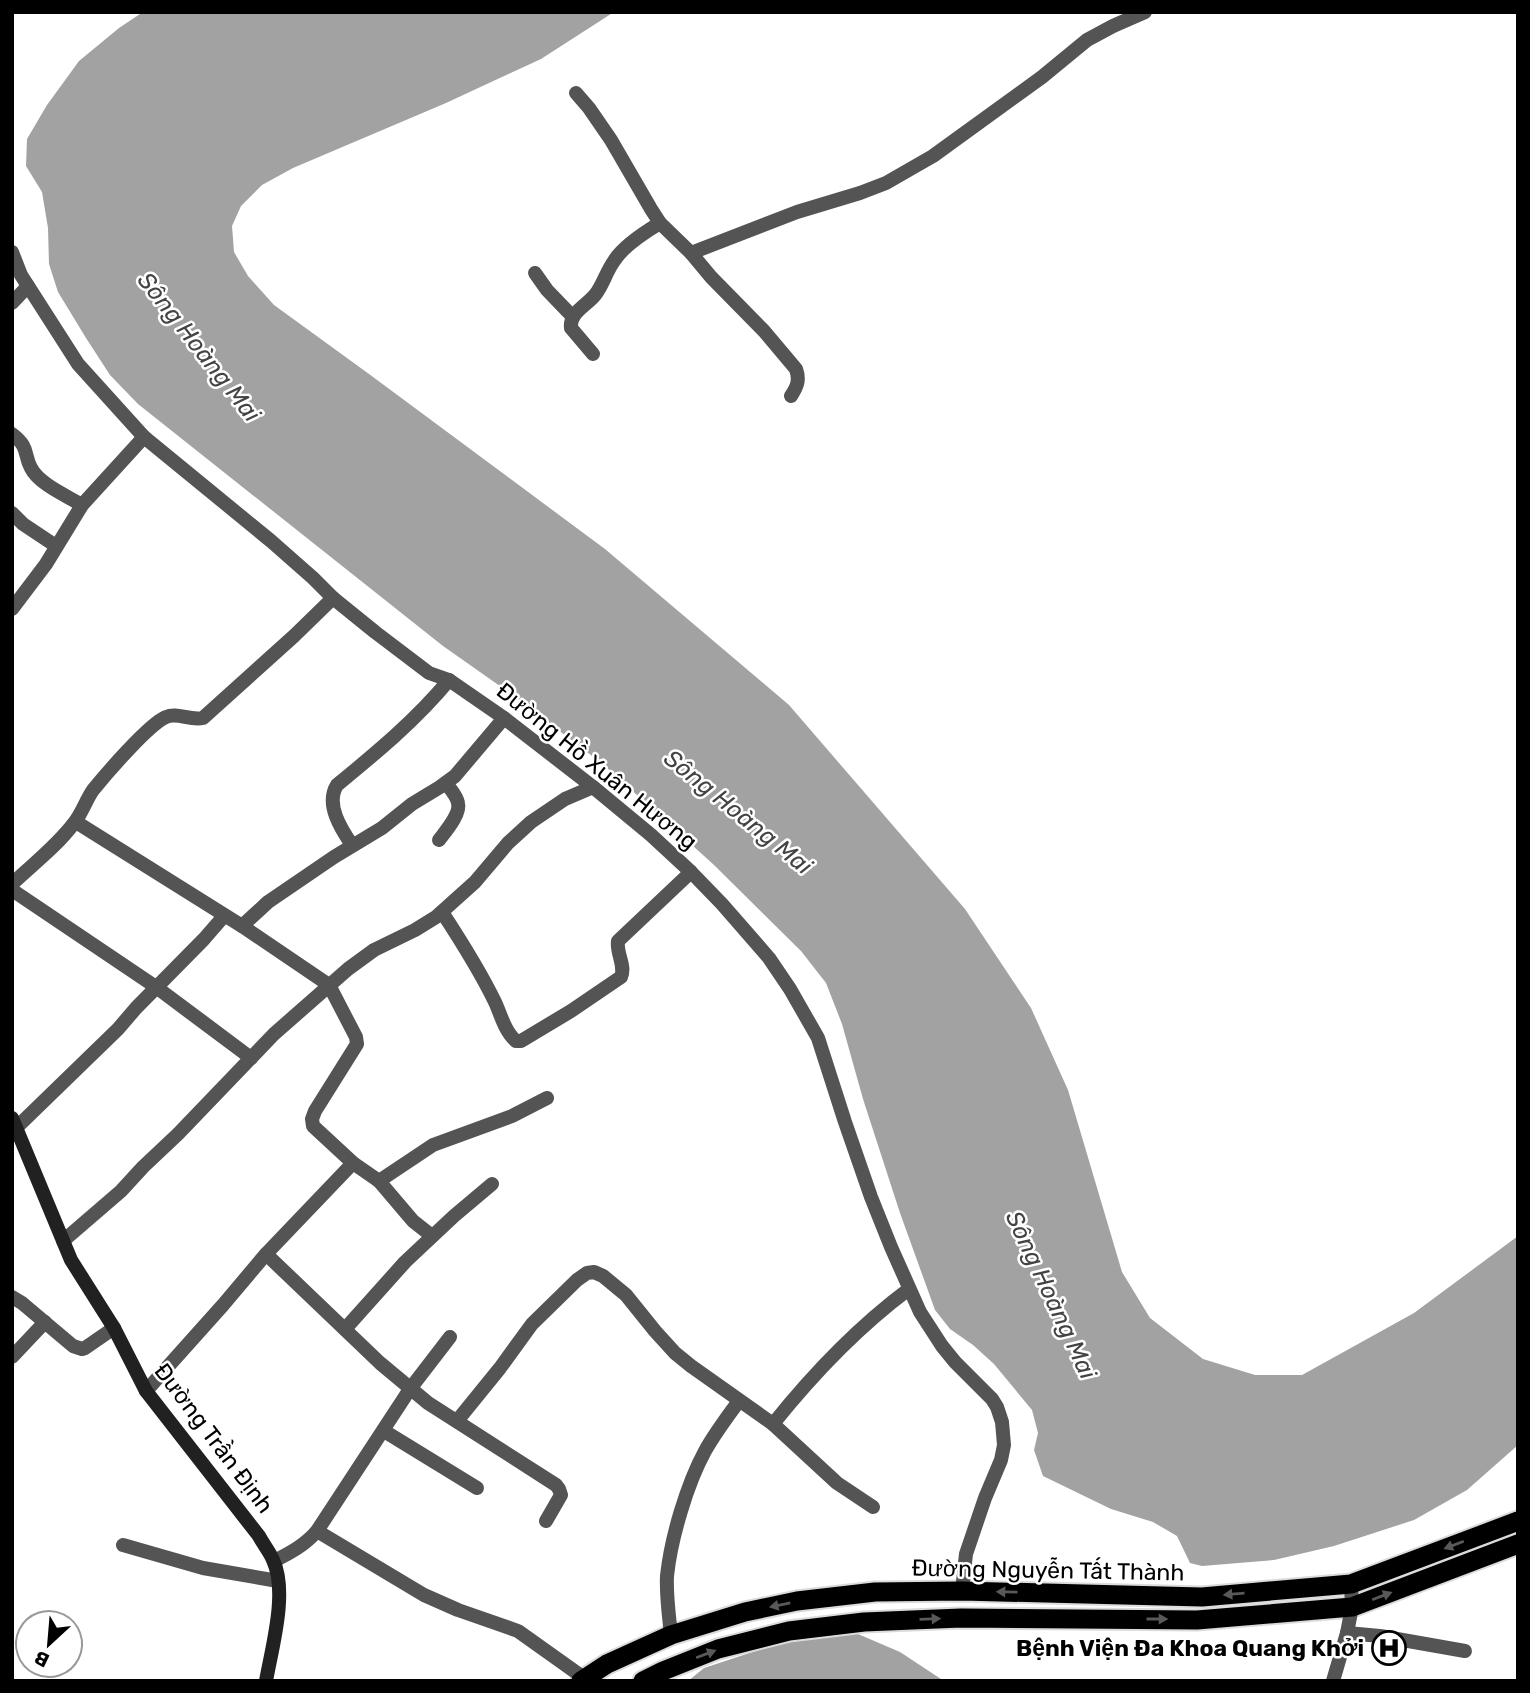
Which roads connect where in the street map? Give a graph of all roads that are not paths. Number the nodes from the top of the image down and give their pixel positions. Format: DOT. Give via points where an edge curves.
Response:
graph roads {
  1 [pos="1145,12"];
  2 [pos="576,93"];
  3 [pos="660,223"];
  4 [pos="12,252"];
  5 [pos="691,253"];
  6 [pos="535,273"];
  7 [pos="28,286"];
  8 [pos="12,303"];
  9 [pos="572,316"];
  10 [pos="593,354"];
  11 [pos="791,396"];
  12 [pos="12,435"];
  13 [pos="144,437"];
  14 [pos="82,505"];
  15 [pos="12,513"];
  16 [pos="56,545"];
  17 [pos="332,598"];
  18 [pos="12,609"];
  19 [pos="449,680"];
  20 [pos="504,718"];
  21 [pos="446,783"];
  22 [pos="593,787"];
  23 [pos="76,822"];
  24 [pos="439,840"];
  25 [pos="352,845"];
  26 [pos="691,872"];
  27 [pos="12,884"];
  28 [pos="12,890"];
  29 [pos="442,912"];
  30 [pos="224,916"];
  31 [pos="242,926"];
  32 [pos="329,985"];
  33 [pos="156,987"];
  34 [pos="251,1058"];
  35 [pos="547,1098"];
  36 [pos="14,1123"];
  37 [pos="353,1163"];
  38 [pos="379,1181"];
  39 [pos="492,1184"];
  40 [pos="432,1236"];
  41 [pos="63,1241"];
  42 [pos="266,1254"];
  43 [pos="909,1289"];
  44 [pos="12,1297"];
  45 [pos="45,1322"];
  46 [pos="114,1328"];
  47 [pos="345,1329"];
  48 [pos="450,1337"];
  49 [pos="12,1357"];
  50 [pos="410,1389"];
  51 [pos="146,1391"];
  52 [pos="739,1401"];
  53 [pos="457,1421"];
  54 [pos="773,1424"];
  55 [pos="384,1431"];
  56 [pos="477,1488"];
  57 [pos="873,1507"];
  58 [pos="546,1521"];
  59 [pos="1518,1521"];
  60 [pos="317,1531"];
  61 [pos="1518,1544"];
  62 [pos="123,1545"];
  63 [pos="274,1561"];
  64 [pos="278,1581"];
  65 [pos="1351,1584"];
  66 [pos="962,1591"];
  67 [pos="1352,1607"];
  68 [pos="1347,1633"];
  69 [pos="671,1636"];
  70 [pos="1465,1651"];
  71 [pos="583,1680"];
  72 [pos="266,1681"];
  73 [pos="643,1681"];
  74 [pos="1333,1681"];
  1 -- 5 [label="street" via="1087,40 933,156 897,177"];
  2 -- 3 [label="street" via="611,140"];
  3 -- 5 [label="street"];
  3 -- 9 [label="street" via="614,259 595,294"];
  4 -- 7 [label="street, Đường Hồ Xuân Hương"];
  5 -- 11 [label="street" via="796,369 799,375"];
  6 -- 9 [label="street"];
  7 -- 8 [label="street"];
  7 -- 13 [label="street, Đường Hồ Xuân Hương" via="78,364"];
  9 -- 10 [label="street" via="570,328"];
  12 -- 14 [label="street" via="24,445 35,474"];
  13 -- 14 [label="street"];
  13 -- 17 [label="street, Đường Hồ Xuân Hương" via="271,541"];
  14 -- 16 [label="street"];
  15 -- 16 [label="street"];
  16 -- 18 [label="street"];
  17 -- 19 [label="street, Đường Hồ Xuân Hương" via="429,673"];
  17 -- 23 [label="street" via="209,713 197,719 172,715 152,727 92,792"];
  19 -- 20 [label="street, Đường Hồ Xuân Hương"];
  19 -- 25 [label="street" via="387,744 334,789 335,814"];
  20 -- 21 [label="street"];
  20 -- 22 [label="street, Đường Hồ Xuân Hương"];
  21 -- 24 [label="street" via="459,804"];
  21 -- 25 [label="street"];
  22 -- 26 [label="street, Đường Hồ Xuân Hương"];
  22 -- 29 [label="street" via="554,806 519,832"];
  23 -- 27 [label="street"];
  23 -- 30 [label="street"];
  25 -- 31 [label="street" via="268,902"];
  26 -- 29 [label="street" via="618,941 621,977 521,1041 510,1035"];
  26 -- 43 [label="street, Đường Hồ Xuân Hương" via="769,958 818,1038 871,1197"];
  28 -- 33 [label="street"];
  29 -- 32 [label="street" via="374,950"];
  30 -- 31 [label="street"];
  30 -- 33 [label="street"];
  31 -- 32 [label="street"];
  32 -- 34 [label="street"];
  32 -- 37 [label="street" via="357,1044 312,1123"];
  33 -- 34 [label="street"];
  33 -- 36 [label="street" via="118,1029"];
  34 -- 41 [label="street" via="121,1191"];
  35 -- 38 [label="street" via="433,1145"];
  36 -- 41 [label="main road, Đường Trần Định"];
  37 -- 38 [label="street"];
  37 -- 42 [label="street"];
  38 -- 40 [label="street"];
  39 -- 40 [label="street"];
  40 -- 47 [label="street"];
  41 -- 46 [label="main road, Đường Trần Định"];
  42 -- 47 [label="street"];
  42 -- 51 [label="street"];
  43 -- 54 [label="street" via="824,1366"];
  43 -- 66 [label="street, Đường Hồ Xuân Hương" via="942,1346 992,1399 1002,1422 1001,1460 966,1553"];
  44 -- 45 [label="street"];
  45 -- 46 [label="street" via="82,1349"];
  45 -- 49 [label="street"];
  46 -- 51 [label="main road, Đường Trần Định"];
  47 -- 50 [label="street"];
  48 -- 50 [label="street"];
  50 -- 53 [label="street"];
  50 -- 55 [label="street"];
  51 -- 63 [label="main road, Đường Trần Định"];
  52 -- 53 [label="street" via="675,1353 626,1295 594,1272 578,1280 532,1324"];
  52 -- 54 [label="street"];
  52 -- 69 [label="street" via="705,1450 682,1510 667,1576"];
  53 -- 58 [label="street" via="556,1485 561,1494"];
  54 -- 57 [label="street" via="836,1483"];
  55 -- 56 [label="street"];
  55 -- 60 [label="street"];
  59 -- 65 [label="highway, Đường Nguyễn Tất Thành, one-way"];
  60 -- 63 [label="street" via="309,1541"];
  60 -- 71 [label="street" via="424,1595 518,1631"];
  67 -- 61 [label="highway, Đường Nguyễn Tất Thành, one-way"];
  62 -- 64 [label="street" via="203,1568"];
  63 -- 64 [label="main road, Đường Trần Định"];
  64 -- 72 [label="main road, Đường Trần Định"];
  65 -- 66 [label="highway, Đường Nguyễn Tất Thành, one-way" via="1202,1597"];
  65 -- 67 [label="street"];
  66 -- 69 [label="highway, Đường Nguyễn Tất Thành, one-way" via="875,1592 797,1601"];
  67 -- 68 [label="street"];
  73 -- 67 [label="highway, Đường Nguyễn Tất Thành, one-way" via="718,1649 789,1631 864,1622 1197,1620"];
  68 -- 70 [label="street"];
  68 -- 74 [label="street"];
  69 -- 71 [label="highway, Đường Nguyễn Tất Thành" via="607,1664"];
}
